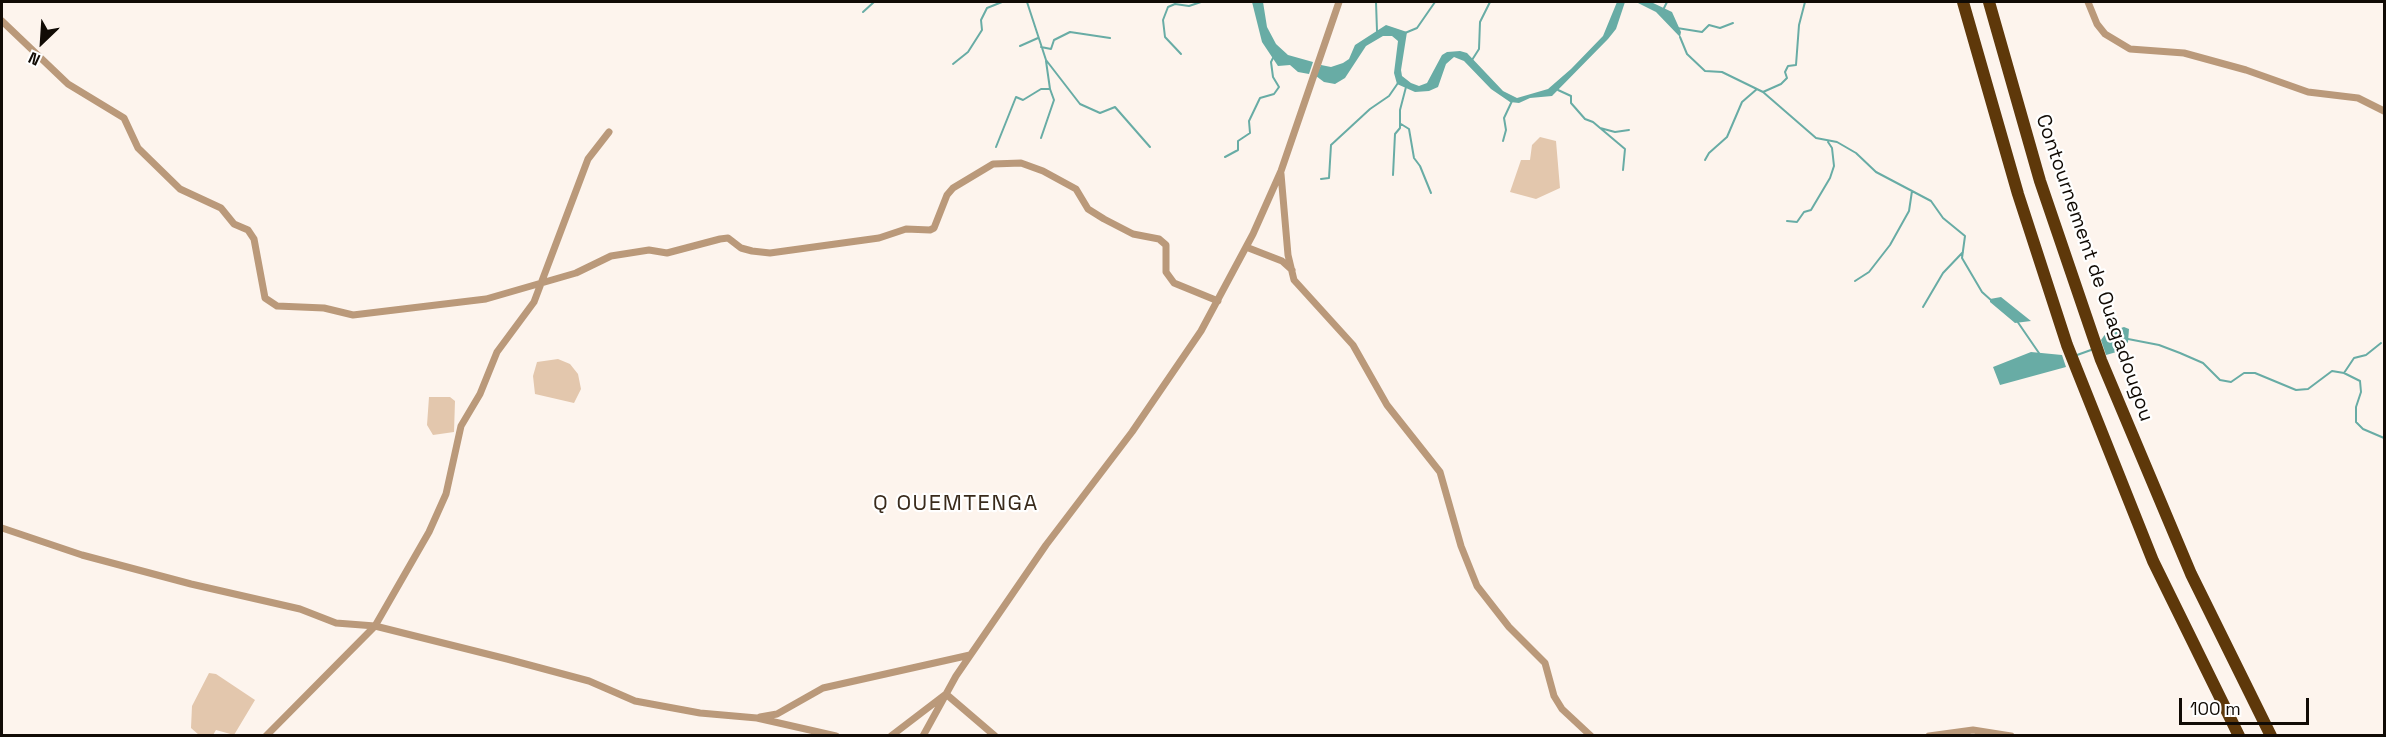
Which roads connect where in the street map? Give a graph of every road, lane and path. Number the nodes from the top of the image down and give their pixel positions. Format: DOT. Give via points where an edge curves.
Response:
graph roads {
  1 [pos="1339,2"];
  2 [pos="1963,2"];
  3 [pos="1989,2"];
  4 [pos="2088,2"];
  5 [pos="2,21"];
  6 [pos="2385,111"];
  7 [pos="609,132"];
  8 [pos="1281,171"];
  9 [pos="1246,247"];
  10 [pos="1292,270"];
  11 [pos="542,284"];
  12 [pos="1218,302"];
  13 [pos="2,528"];
  14 [pos="375,626"];
  15 [pos="970,655"];
  16 [pos="946,694"];
  17 [pos="758,718"];
  18 [pos="266,735"];
  19 [pos="836,735"];
  20 [pos="891,735"];
  21 [pos="923,735"];
  22 [pos="995,735"];
  23 [pos="1591,735"];
  24 [pos="1929,735"];
  25 [pos="2011,735"];
  26 [pos="2239,735"];
  27 [pos="2271,735"];
  1 -- 8 [label="street"];
  2 -- 26 [label="highway" via="2014,183 2075,367 2153,561"];
  3 -- 27 [label="highway, Contournement de Ouagadougou" via="2040,182 2101,360 2191,574"];
  4 -- 6 [label="street" via="2105,34 2130,49 2184,53 2308,92 2358,98"];
  5 -- 11 [label="street" via="68,84 124,118 138,148 180,189 221,208 234,224 248,230 254,239 265,298 277,306 324,308 353,315 486,299"];
  7 -- 11 [label="street" via="588,159"];
  8 -- 9 [label="street"];
  8 -- 10 [label="street"];
  9 -- 10 [label="street" via="1282,261"];
  9 -- 12 [label="street"];
  10 -- 23 [label="street" via="1304,293 1353,345 1387,405 1440,472 1461,546 1485,598 1545,663 1562,709"];
  11 -- 12 [label="street" via="610,256 649,250 667,253 720,239 728,238 741,248 770,253 879,238 906,229 930,230 953,188 993,164 1021,163 1076,189 1088,209 1104,219 1133,234 1159,239 1166,245 1166,272 1174,283"];
  11 -- 14 [label="street" via="534,302 497,352 480,394 461,426 446,494 429,532"];
  12 -- 15 [label="street" via="1164,387"];
  13 -- 14 [label="street" via="82,555 300,609 336,623"];
  14 -- 17 [label="street" via="589,681 635,701"];
  14 -- 18 [label="street"];
  15 -- 16 [label="street"];
  15 -- 17 [label="street" via="823,688 777,714"];
  16 -- 20 [label="street"];
  16 -- 21 [label="street"];
  16 -- 22 [label="street"];
  17 -- 19 [label="street"];
  24 -- 25 [label="street" via="1973,730"];
}
